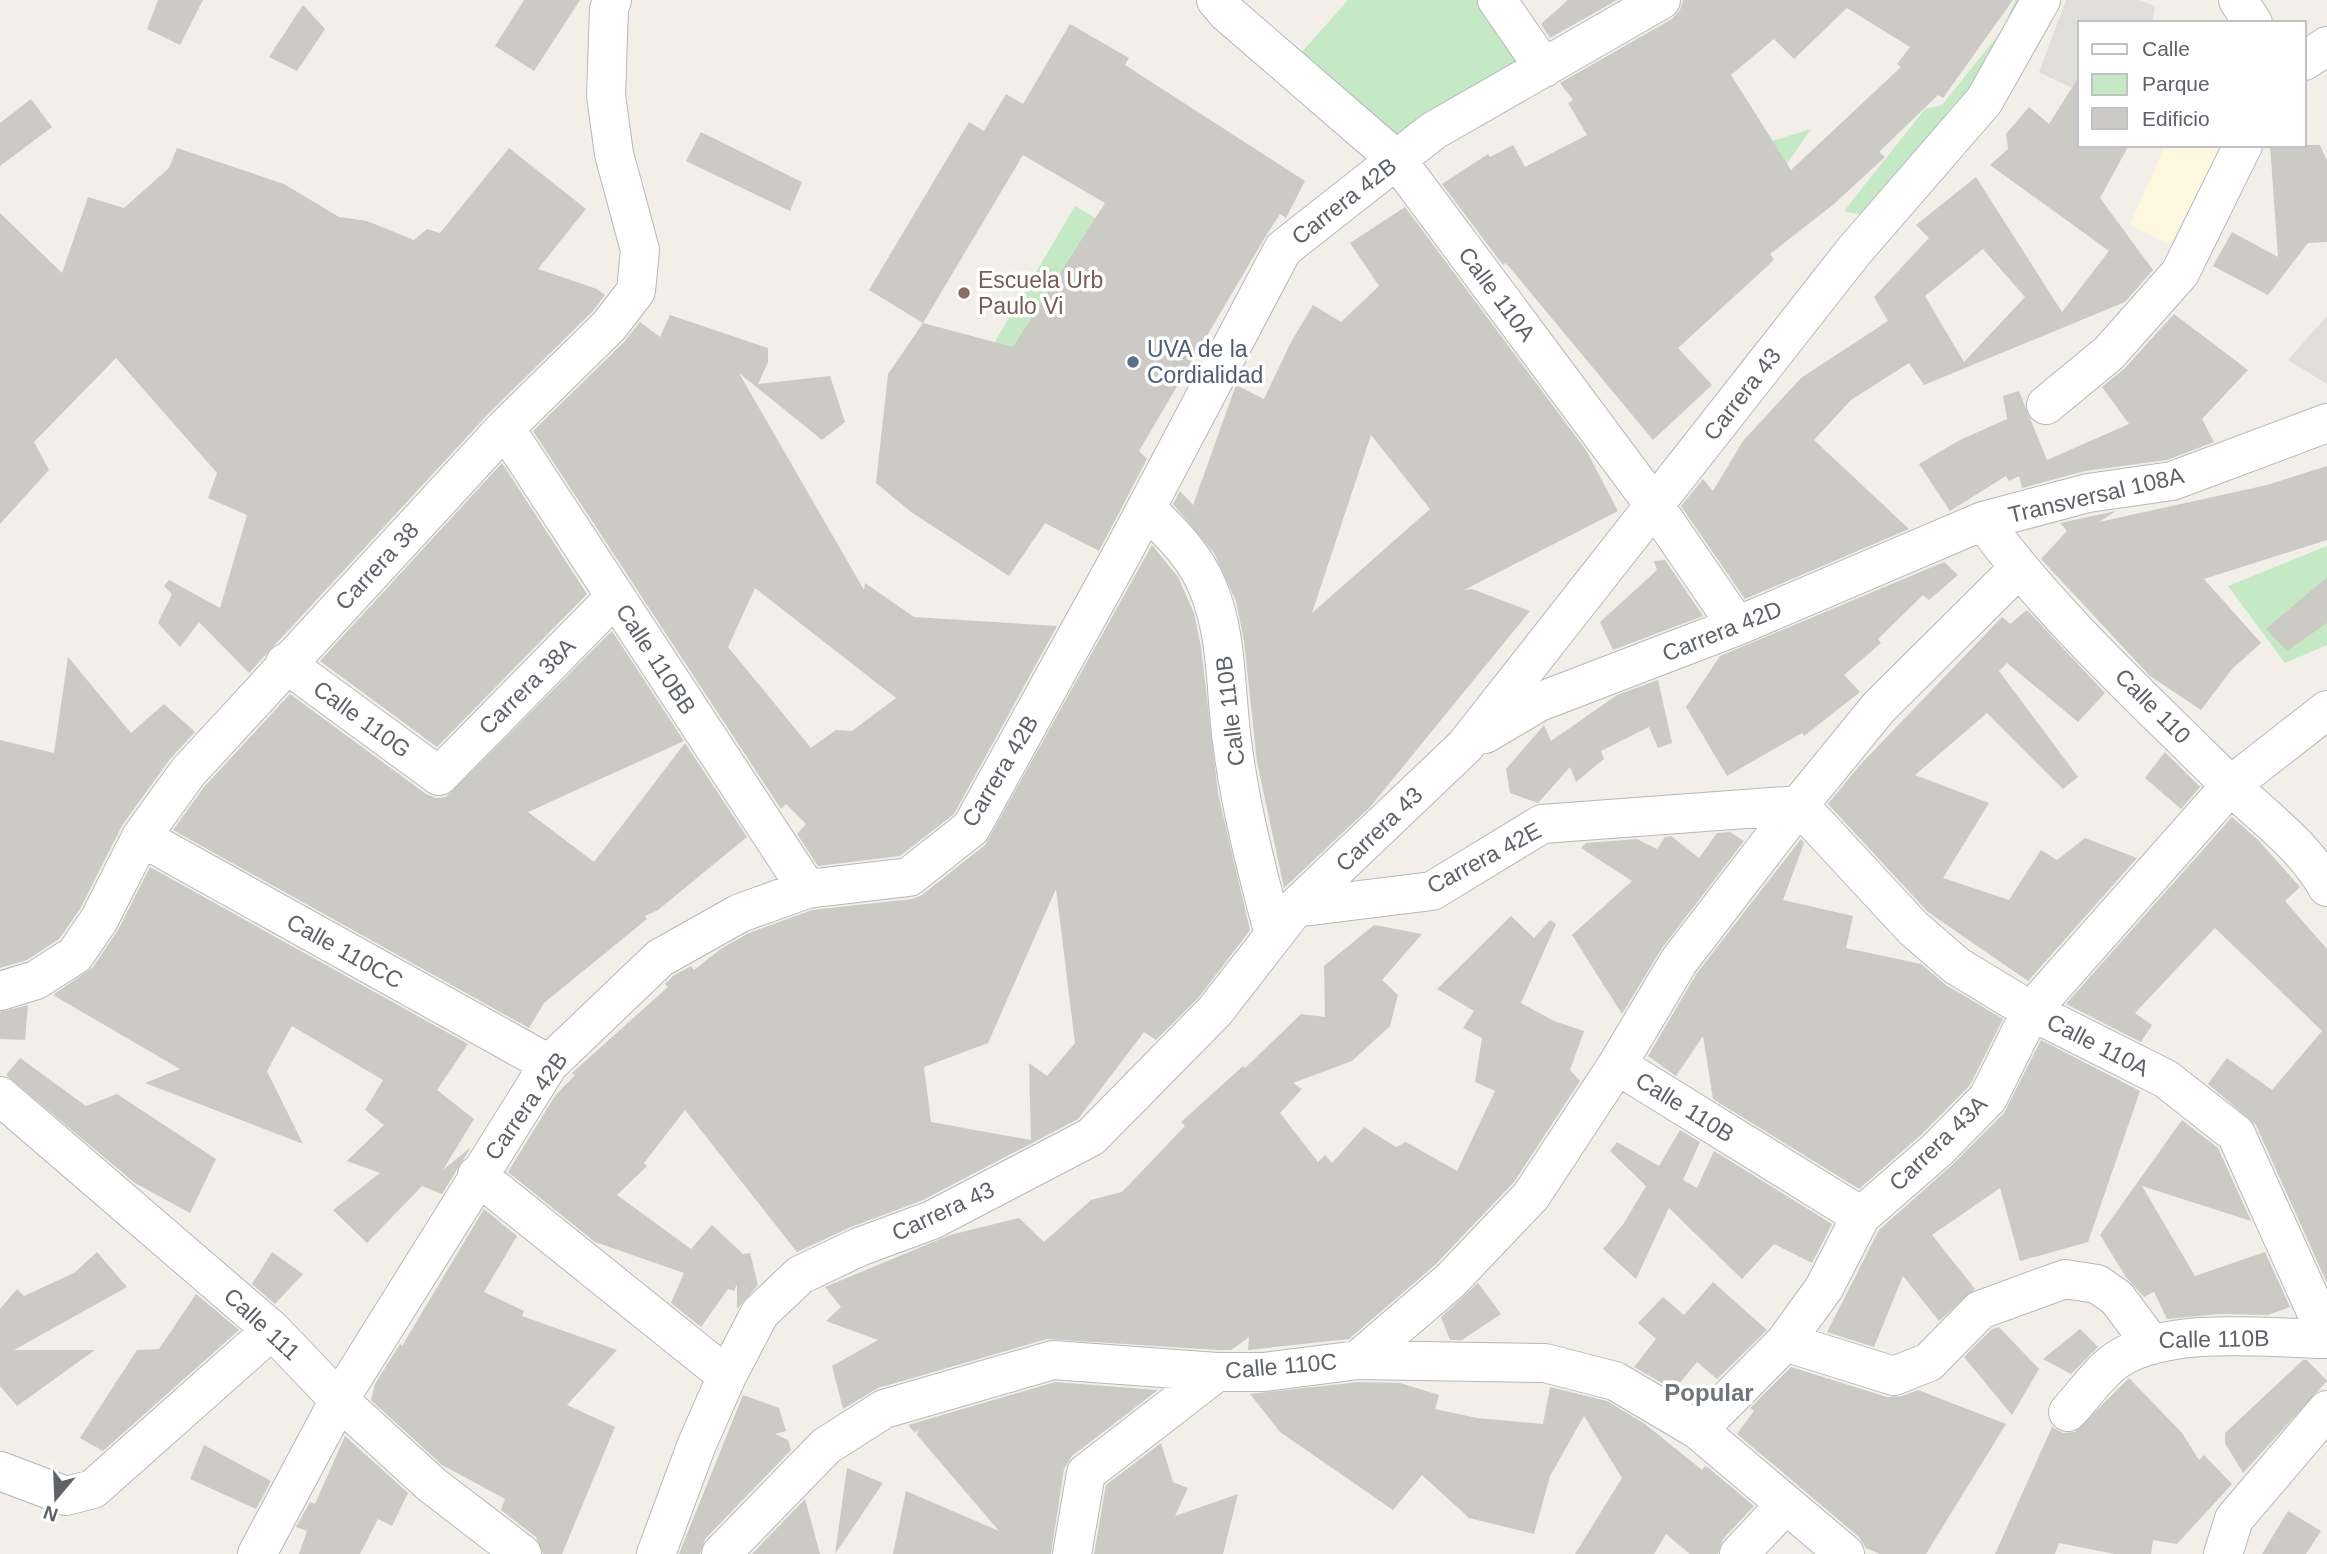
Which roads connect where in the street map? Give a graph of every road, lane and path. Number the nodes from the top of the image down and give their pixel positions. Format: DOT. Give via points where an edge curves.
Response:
graph roads {
  1 [pos="612,0"];
  2 [pos="1216,0"];
  3 [pos="1497,0"];
  4 [pos="1661,0"];
  5 [pos="2041,0"];
  6 [pos="2238,0"];
  7 [pos="2252,21"];
  8 [pos="2327,46"];
  9 [pos="2306,60"];
  10 [pos="1544,68"];
  11 [pos="2242,147"];
  12 [pos="1397,160"];
  13 [pos="2046,404"];
  14 [pos="2327,423"];
  15 [pos="505,428"];
  16 [pos="1654,505"];
  17 [pos="1146,508"];
  18 [pos="1983,521"];
  19 [pos="2018,569"];
  20 [pos="615,597"];
  21 [pos="1737,626"];
  22 [pos="285,663"];
  23 [pos="2327,710"];
  24 [pos="1465,746"];
  25 [pos="439,776"];
  26 [pos="2231,785"];
  27 [pos="1799,805"];
  28 [pos="141,837"];
  29 [pos="2327,887"];
  30 [pos="807,889"];
  31 [pos="1285,921"];
  32 [pos="0,990"];
  33 [pos="2031,1011"];
  34 [pos="550,1064"];
  35 [pos="1617,1065"];
  36 [pos="0,1096"];
  37 [pos="477,1175"];
  38 [pos="1861,1216"];
  39 [pos="272,1330"];
  40 [pos="2327,1338"];
  41 [pos="1785,1342"];
  42 [pos="2152,1345"];
  43 [pos="1359,1360"];
  44 [pos="1217,1372"];
  45 [pos="727,1376"];
  46 [pos="339,1400"];
  47 [pos="2327,1410"];
  48 [pos="2068,1412"];
  49 [pos="1698,1430"];
  50 [pos="0,1471"];
  51 [pos="1786,1504"];
  52 [pos="479,1541"];
  53 [pos="257,1554"];
  54 [pos="522,1554"];
  55 [pos="656,1554"];
  56 [pos="721,1554"];
  57 [pos="1072,1554"];
  58 [pos="1739,1554"];
  59 [pos="1844,1554"];
  60 [pos="2223,1554"];
  1 -- 15 [label="street, Carrera 38" via="606,95 614,154 640,250 636,291 609,326"];
  2 -- 12 [label="street, Calle 110A"];
  3 -- 10 [label="street"];
  4 -- 10 [label="street, Carrera 42B"];
  5 -- 16 [label="street, Carrera 43" via="1984,101 1854,251"];
  6 -- 7 [label="street"];
  8 -- 9 [label="street"];
  10 -- 12 [label="street, Carrera 42B" via="1433,131"];
  11 -- 13 [label="street" via="2180,274 2109,352"];
  12 -- 16 [label="street, Calle 110A"];
  12 -- 17 [label="street, Carrera 42B" via="1283,249"];
  14 -- 18 [label="street, Transversal 108A" via="2172,481 2088,493"];
  15 -- 20 [label="street, Calle 110BB"];
  15 -- 22 [label="street, Carrera 38"];
  16 -- 21 [label="street, Calle 110A"];
  16 -- 24 [label="street, Carrera 43"];
  17 -- 30 [label="street, Carrera 42B" via="971,828 909,877"];
  17 -- 31 [label="street, Calle 110B" via="1185,547 1208,586 1220,623 1232,742 1254,863"];
  18 -- 19 [label="street, Calle 110"];
  18 -- 21 [label="street, Carrera 42D"];
  19 -- 26 [label="street, Calle 110"];
  19 -- 27 [label="street" via="1879,707"];
  20 -- 25 [label="street, Carrera 38A"];
  20 -- 30 [label="street, Calle 110BB"];
  21 -- 24 [label="street, Carrera 42D" via="1539,702"];
  22 -- 25 [label="street, Calle 110G"];
  22 -- 28 [label="street, Carrera 38" via="188,772"];
  23 -- 26 [label="street, Carrera 43A"];
  24 -- 31 [label="street, Carrera 43"];
  26 -- 29 [label="street, Calle 110" via="2315,864"];
  26 -- 33 [label="street, Carrera 43A"];
  27 -- 31 [label="street, Carrera 42E" via="1542,824 1432,891"];
  27 -- 33 [label="street, Calle 110A" via="1913,928 1957,966"];
  27 -- 35 [label="street" via="1679,961"];
  28 -- 32 [label="street, Carrera 38" via="99,920 75,955 36,980"];
  28 -- 34 [label="street, Calle 110CC"];
  30 -- 34 [label="street, Carrera 42B" via="740,913 660,958"];
  31 -- 45 [label="street, Carrera 43" via="1214,1011 1091,1137 932,1220 800,1275 760,1312"];
  33 -- 38 [label="street, Carrera 43A" via="1988,1098"];
  33 -- 40 [label="street, Calle 110A" via="2166,1079 2236,1134"];
  34 -- 37 [label="street, Carrera 42B"];
  35 -- 38 [label="street, Calle 110B"];
  35 -- 43 [label="street" via="1531,1196 1450,1281"];
  36 -- 39 [label="street, Calle 111"];
  37 -- 45 [label="street"];
  37 -- 46 [label="street, Carrera 42B"];
  38 -- 41 [label="street, Carrera 43A" via="1824,1288"];
  39 -- 46 [label="street, Calle 111"];
  39 -- 50 [label="street" via="93,1489 66,1496"];
  40 -- 42 [label="street, Calle 110B" via="2180,1339"];
  41 -- 42 [label="street, Calle 110B" via="1894,1376 1928,1362 1980,1310 2065,1279 2097,1283 2116,1298"];
  41 -- 49 [label="street, Carrera 43A"];
  42 -- 48 [label="street" via="2119,1358"];
  43 -- 44 [label="street, Calle 110C" via="1264,1372"];
  43 -- 49 [label="street, Calle 110C" via="1545,1363 1615,1381"];
  44 -- 56 [label="street, Calle 110C" via="1053,1360 884,1409 826,1446"];
  44 -- 57 [label="street" via="1086,1473"];
  45 -- 55 [label="street, Carrera 43"];
  46 -- 52 [label="street, Calle 111" via="432,1485"];
  46 -- 53 [label="street, Carrera 42B"];
  47 -- 60 [label="street" via="2234,1519"];
  49 -- 51 [label="street, Calle 110C"];
  51 -- 58 [label="street"];
  51 -- 59 [label="street, Calle 110C"];
  52 -- 54 [label="street, Calle 111"];
}
